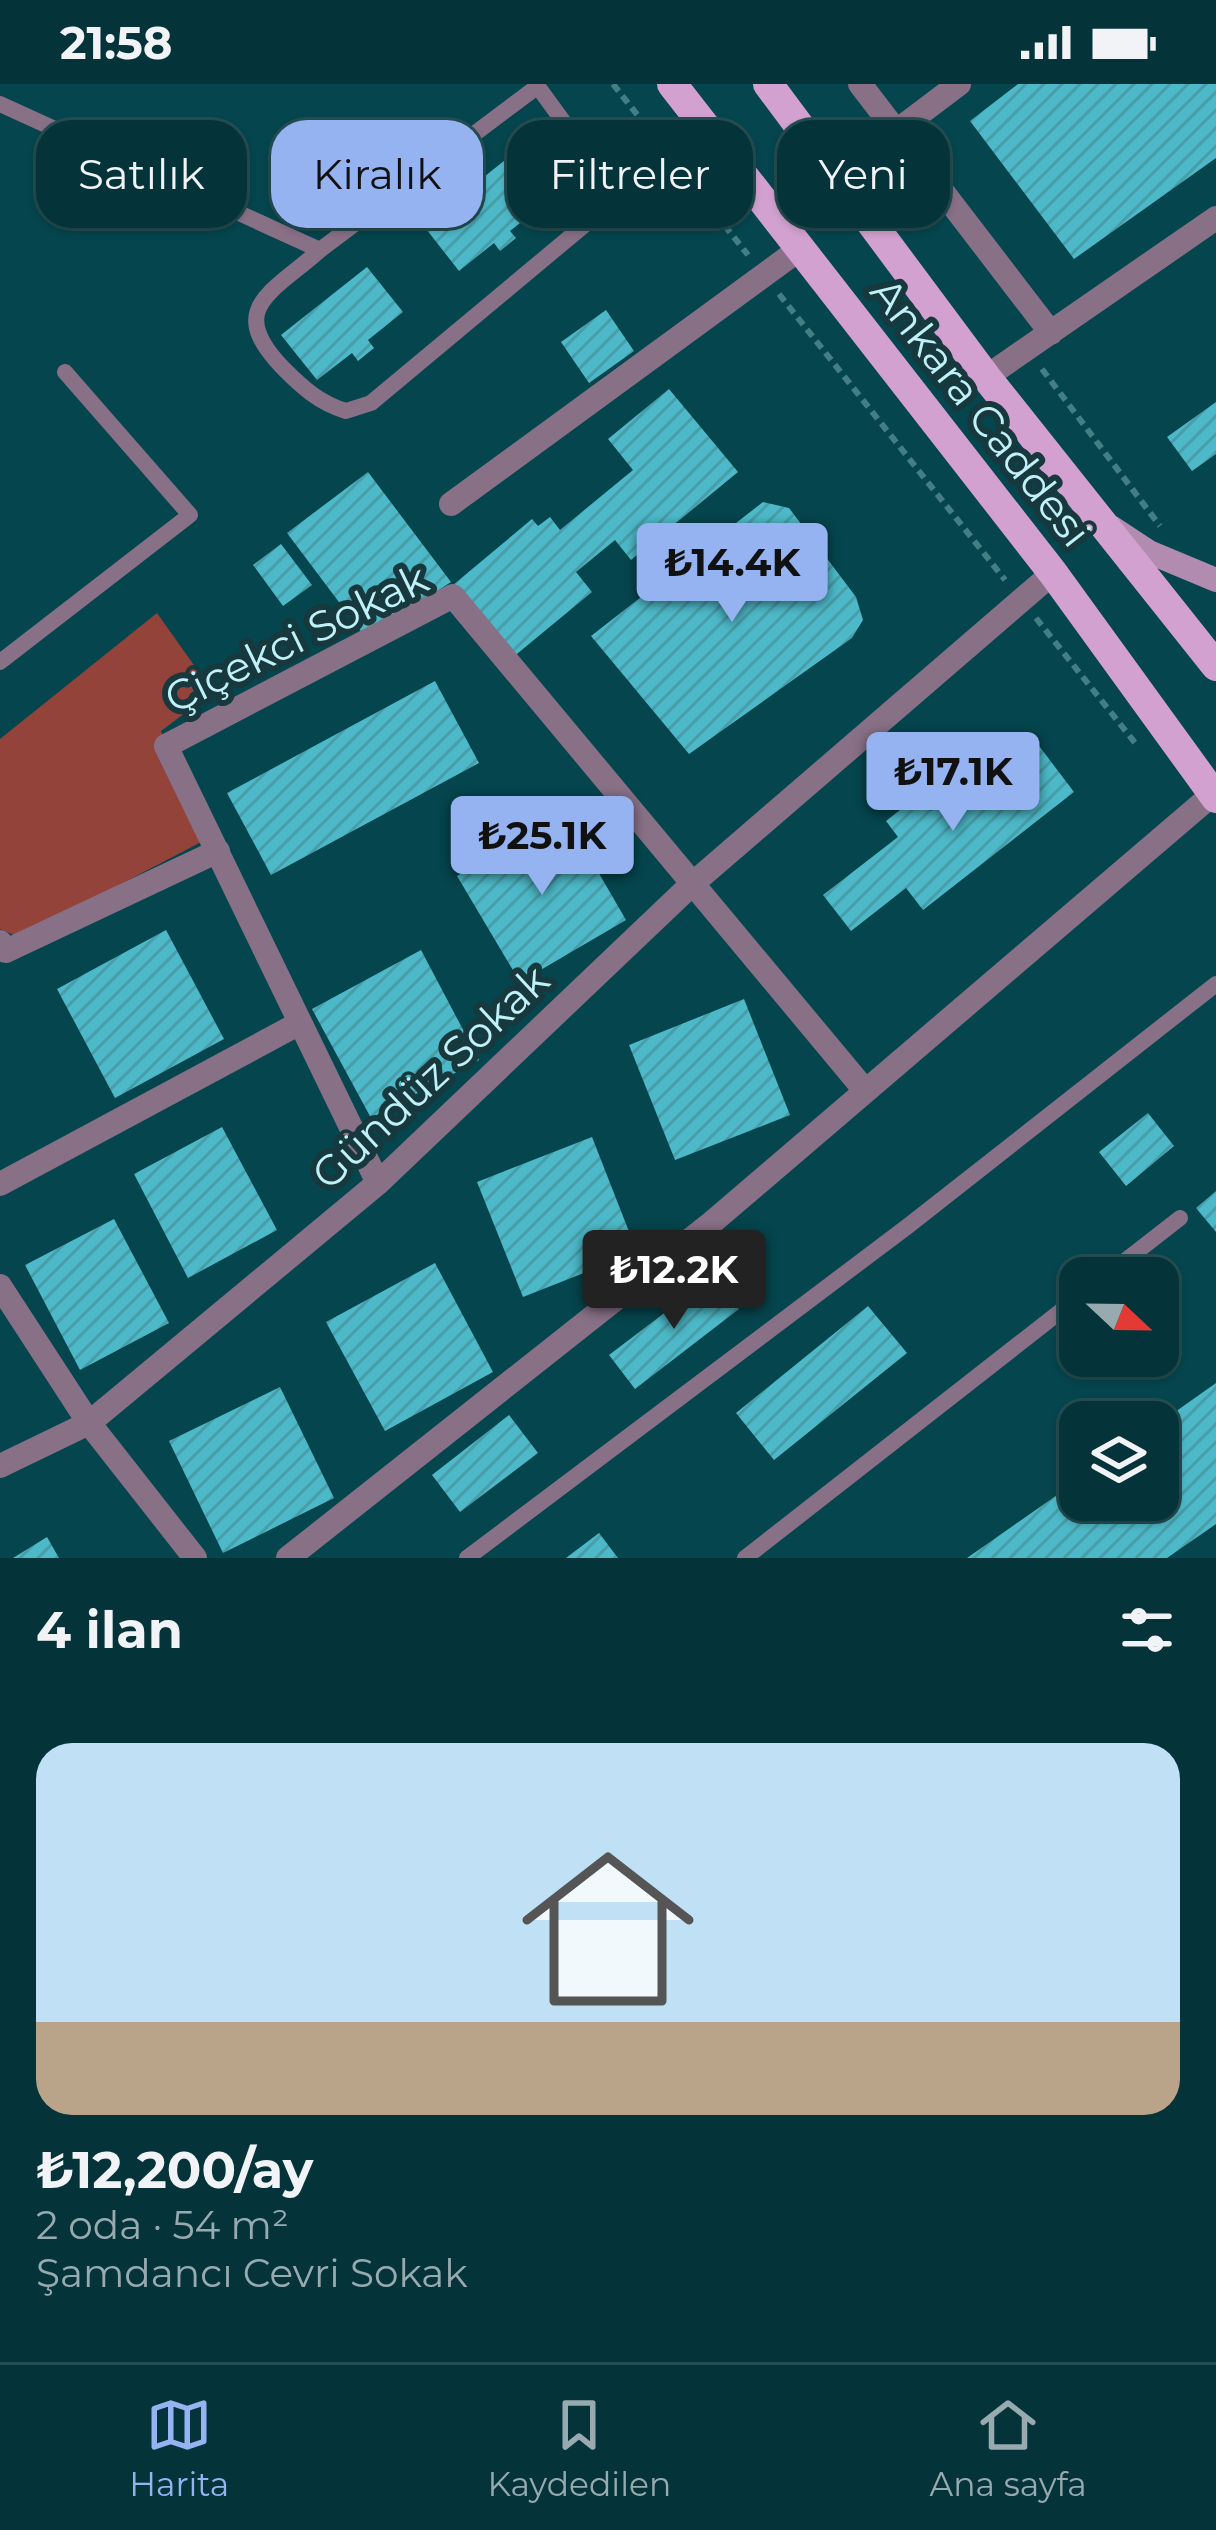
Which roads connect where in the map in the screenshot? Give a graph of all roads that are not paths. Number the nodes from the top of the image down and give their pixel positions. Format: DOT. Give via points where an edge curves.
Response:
graph roads {
  1 [pos="672,84"];
  2 [pos="768,84"];
  3 [pos="860,84"];
  4 [pos="958,84"];
  5 [pos="537,85"];
  6 [pos="0,104"];
  7 [pos="885,120"];
  8 [pos="911,120"];
  9 [pos="950,205"];
  10 [pos="1216,218"];
  11 [pos="801,248"];
  12 [pos="320,250"];
  13 [pos="1051,334"];
  14 [pos="65,372"];
  15 [pos="986,377"];
  16 [pos="451,504"];
  17 [pos="1102,521"];
  18 [pos="1053,573"];
  19 [pos="1216,580"];
  20 [pos="0,662"];
  21 [pos="1216,666"];
  22 [pos="1215,796"];
  23 [pos="218,851"];
  24 [pos="690,886"];
  25 [pos="0,942"];
  26 [pos="1216,984"];
  27 [pos="298,1024"];
  28 [pos="863,1088"];
  29 [pos="378,1183"];
  30 [pos="0,1184"];
  31 [pos="1180,1218"];
  32 [pos="1130,1257"];
  33 [pos="0,1286"];
  34 [pos="1059,1312"];
  35 [pos="89,1423"];
  36 [pos="0,1466"];
  37 [pos="195,1558"];
  38 [pos="287,1558"];
  39 [pos="467,1558"];
  40 [pos="745,1558"];
  1 -- 11 [label="main road, Ankara Caddesi"];
  2 -- 15 [label="main road, Ankara Caddesi"];
  3 -- 7 [label="street"];
  4 -- 8 [label="street"];
  5 -- 12 [label="lane"];
  5 -- 12 [label="lane" via="618,197 370,403 346,411 301,386 253,329 260,304"];
  6 -- 12 [label="lane"];
  9 -- 13 [label="street"];
  10 -- 13 [label="street"];
  11 -- 16 [label="street"];
  11 -- 18 [label="main road, Ankara Caddesi"];
  13 -- 15 [label="street"];
  14 -- 20 [label="lane" via="190,515"];
  15 -- 17 [label="main road, Ankara Caddesi"];
  17 -- 19 [label="street"];
  17 -- 21 [label="main road, Ankara Caddesi"];
  18 -- 22 [label="main road, Ankara Caddesi"];
  18 -- 24 [label="street, Gündüz Sokak"];
  22 -- 28 [label="street"];
  23 -- 24 [label="street, Çiçekci Sokak" via="166,746 453,596"];
  23 -- 25 [label="street" via="6,951"];
  23 -- 27 [label="street, Çiçekci Sokak"];
  24 -- 28 [label="street, Çiçekci Sokak"];
  24 -- 29 [label="street, Gündüz Sokak"];
  26 -- 39 [label="lane"];
  27 -- 29 [label="street, Çiçekci Sokak"];
  27 -- 30 [label="street"];
  28 -- 38 [label="street" via="709,1225"];
  29 -- 35 [label="street, Gündüz Sokak"];
  31 -- 32 [label="lane"];
  33 -- 35 [label="street"];
  34 -- 40 [label="lane"];
  35 -- 36 [label="street, Gündüz Sokak"];
  35 -- 37 [label="street"];
}
